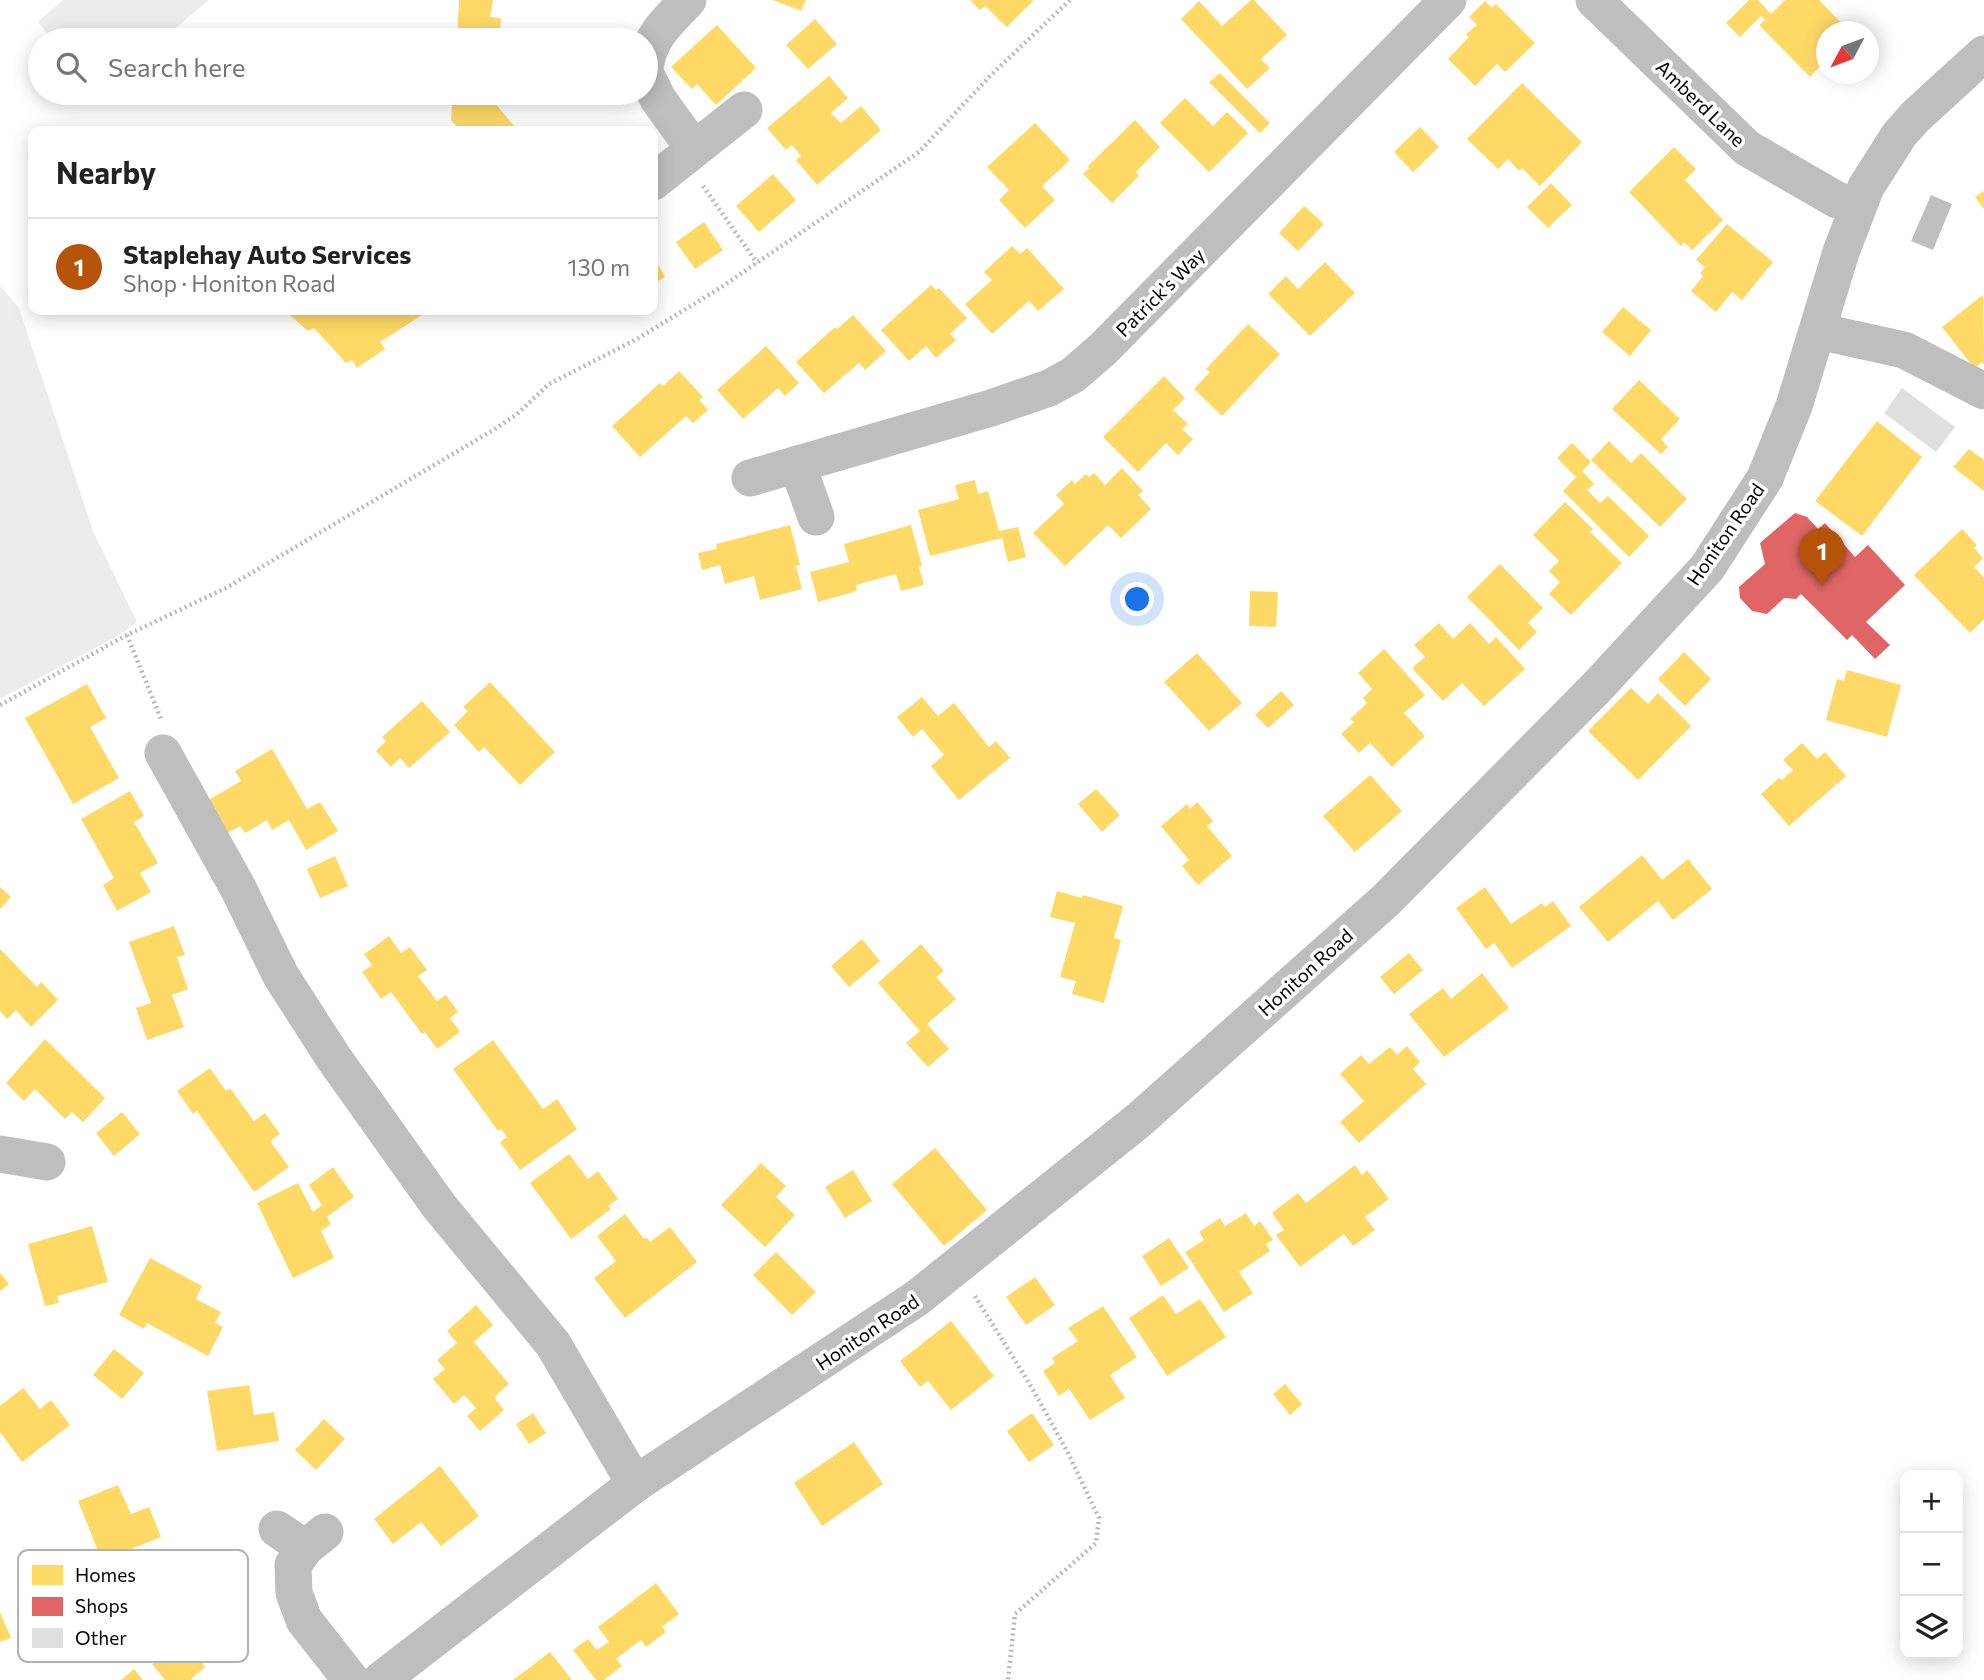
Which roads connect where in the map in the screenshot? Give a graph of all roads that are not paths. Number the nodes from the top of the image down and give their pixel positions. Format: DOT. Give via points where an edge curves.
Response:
graph roads {
  1 [pos="688,0"];
  2 [pos="1448,0"];
  3 [pos="1594,0"];
  4 [pos="658,32"];
  5 [pos="1984,54"];
  6 [pos="658,99"];
  7 [pos="744,110"];
  8 [pos="689,154"];
  9 [pos="658,178"];
  10 [pos="1858,206"];
  11 [pos="1818,331"];
  12 [pos="1984,391"];
  13 [pos="797,464"];
  14 [pos="750,478"];
  15 [pos="816,517"];
  16 [pos="163,753"];
  17 [pos="0,1154"];
  18 [pos="47,1162"];
  19 [pos="635,1484"];
  20 [pos="302,1536"];
  21 [pos="351,1680"];
  22 [pos="381,1680"];
  1 -- 4 [label="street"];
  2 -- 13 [label="street, Patrick's Way" via="1073,375 991,408"];
  3 -- 10 [label="street, Amberd Lane" via="1747,148 1837,200"];
  5 -- 10 [label="street, Honiton Road" via="1899,135"];
  6 -- 8 [label="street"];
  7 -- 8 [label="street"];
  8 -- 9 [label="street"];
  10 -- 11 [label="street, Honiton Road"];
  11 -- 12 [label="street" via="1904,350"];
  11 -- 19 [label="street, Honiton Road" via="1765,478 1707,568 1597,687 1385,901 1139,1120 917,1298"];
  13 -- 14 [label="street, Patrick's Way"];
  13 -- 15 [label="street"];
  16 -- 19 [label="street" via="281,976 439,1206 553,1344"];
  17 -- 18 [label="street"];
  19 -- 22 [label="street, Honiton Road"];
  20 -- 21 [label="street" via="293,1565 294,1593 304,1620"];
}
